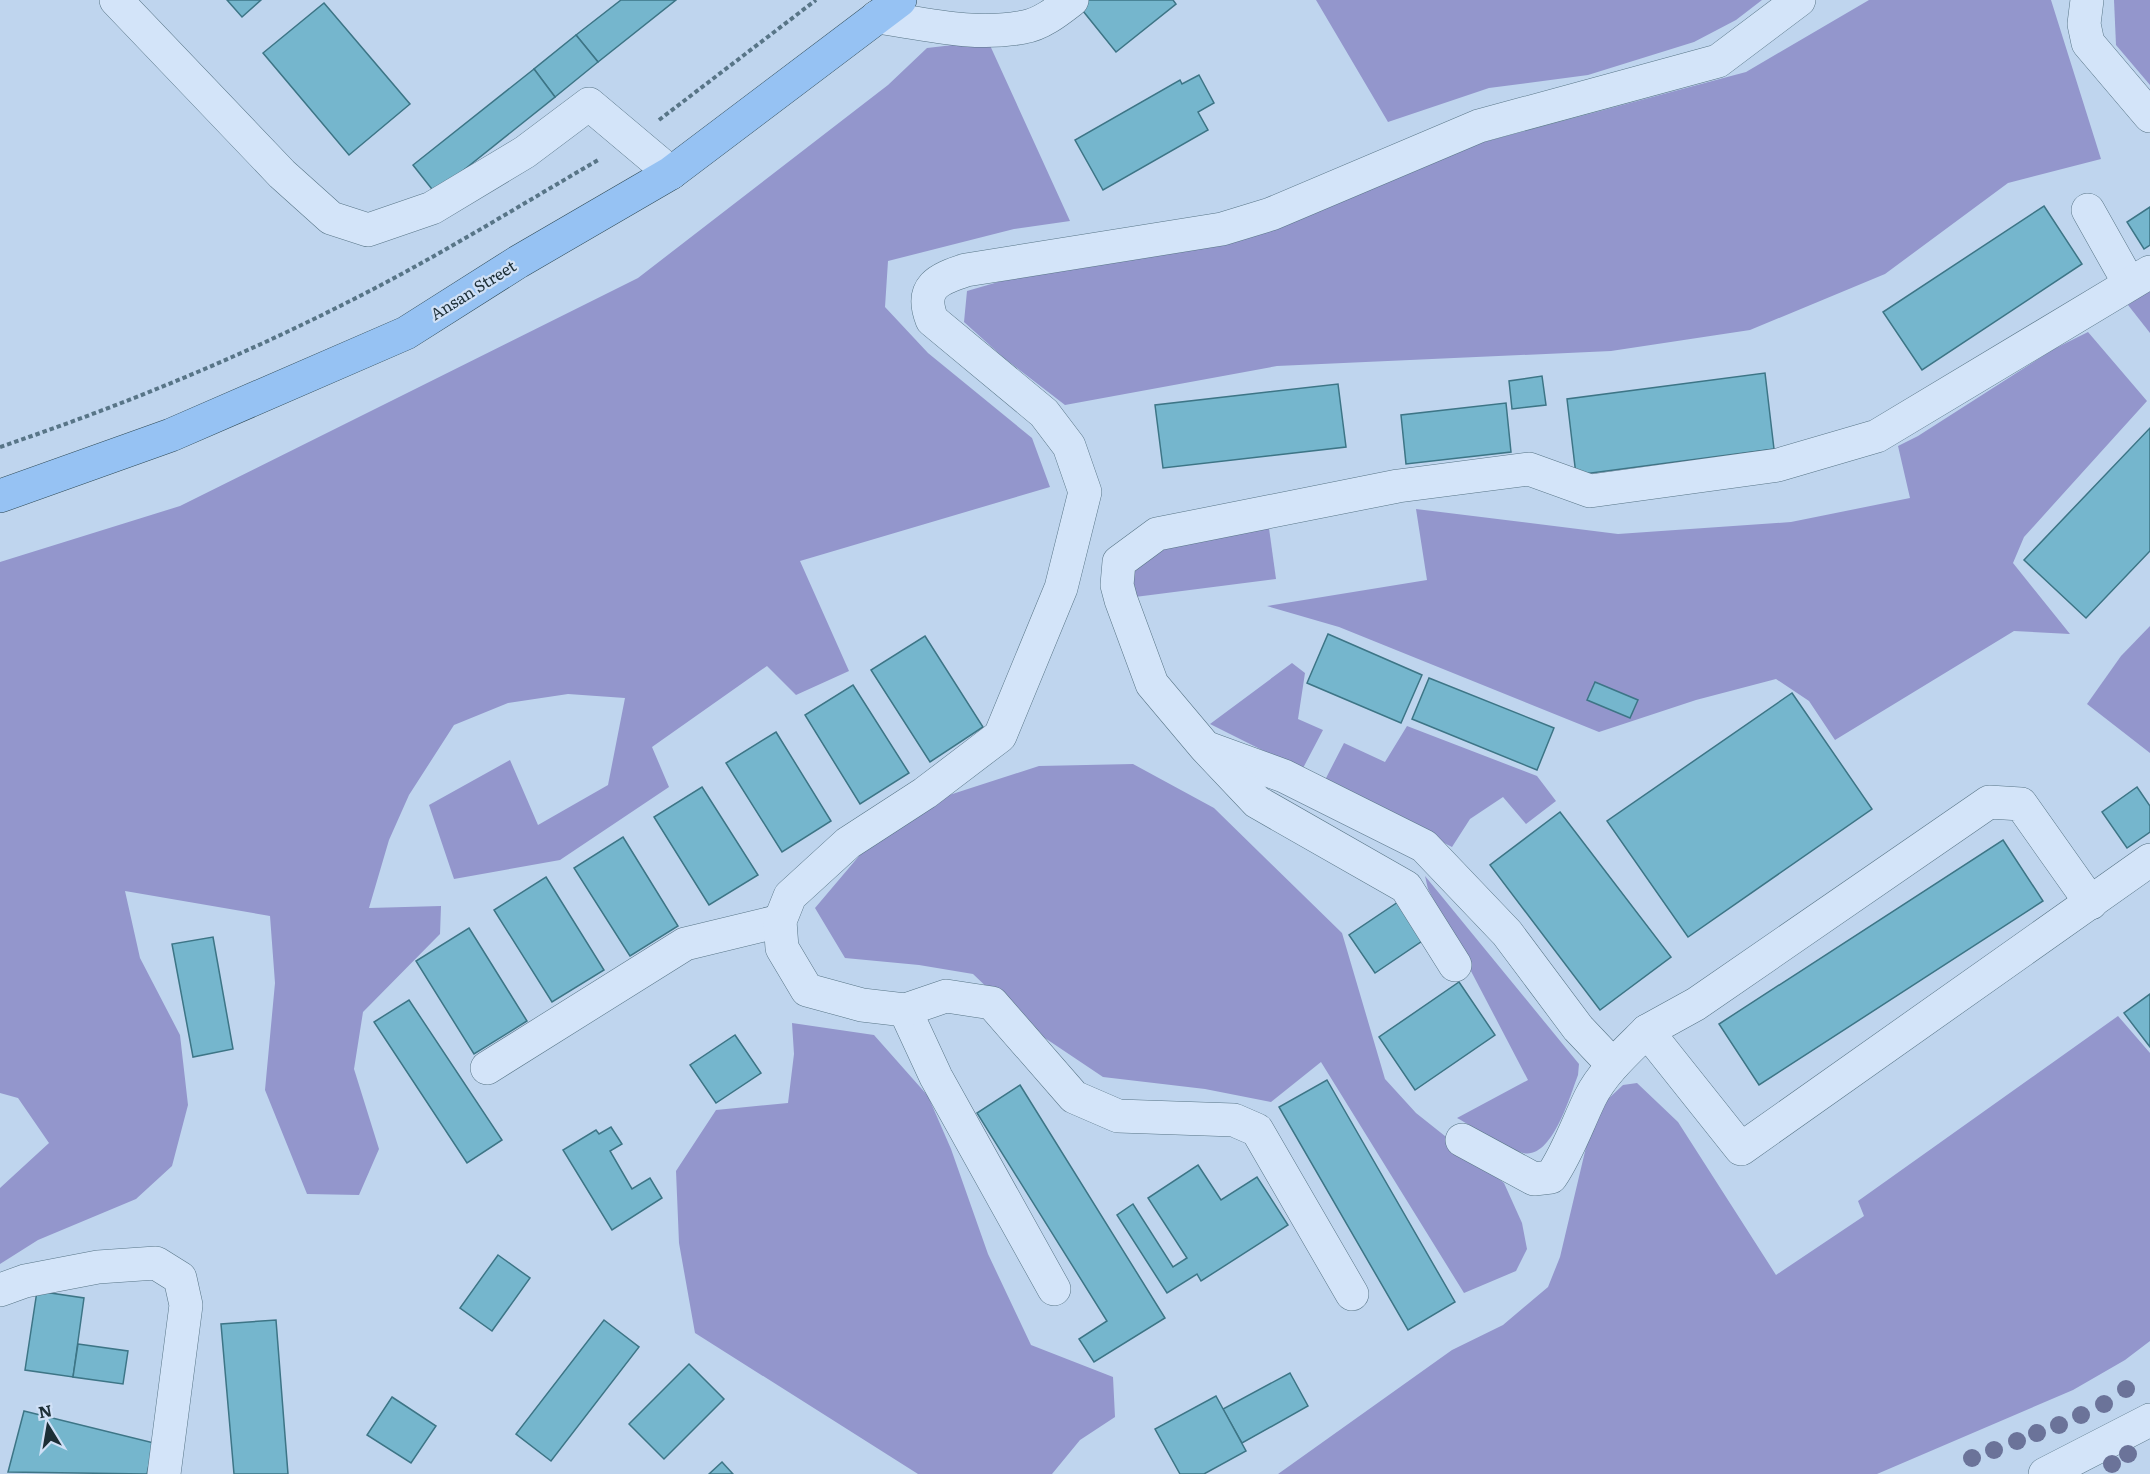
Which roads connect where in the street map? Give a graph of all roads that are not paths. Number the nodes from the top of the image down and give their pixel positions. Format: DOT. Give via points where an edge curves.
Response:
graph roads {
  1 [pos="116,0"];
  2 [pos="1072,0"];
  3 [pos="1799,0"];
  4 [pos="2086,0"];
  5 [pos="888,9"];
  6 [pos="2150,116"];
  7 [pos="671,173"];
  8 [pos="2088,210"];
  9 [pos="2139,278"];
  10 [pos="0,496"];
  11 [pos="1205,747"];
  12 [pos="2150,860"];
  13 [pos="2091,903"];
  14 [pos="780,921"];
  15 [pos="1455,965"];
  16 [pos="905,1010"];
  17 [pos="1647,1030"];
  18 [pos="1613,1065"];
  19 [pos="487,1068"];
  20 [pos="1462,1140"];
  21 [pos="1054,1289"];
  22 [pos="0,1290"];
  23 [pos="1352,1294"];
  24 [pos="2150,1420"];
  25 [pos="164,1474"];
  26 [pos="2045,1474"];
  1 -- 7 [label="street" via="282,174 331,218 368,230 432,208 525,152 589,104"];
  2 -- 5 [label="street" via="1026,27 979,31"];
  3 -- 14 [label="street" via="1718,61 1479,126 1271,214 1222,229 966,270 940,279 929,292 926,304 932,320 1044,413 1069,446 1085,492 1061,588 1000,736 926,793 848,843 790,896"];
  4 -- 6 [label="street" via="2084,24 2088,43"];
  5 -- 7 [label="main road, Ansan Street"];
  7 -- 10 [label="main road, Ansan Street" via="406,333 171,435"];
  8 -- 9 [label="street"];
  9 -- 11 [label="street" via="1877,436 1778,465 1590,491 1529,469 1398,486 1157,534 1119,562 1117,585 1152,684"];
  11 -- 15 [label="street" via="1257,802 1406,887"];
  11 -- 18 [label="street" via="1284,776 1424,846 1507,933 1578,1028"];
  12 -- 13 [label="street"];
  13 -- 17 [label="street" via="2021,804 1989,802 1696,1004"];
  13 -- 17 [label="street" via="1741,1149"];
  14 -- 16 [label="street" via="782,948 807,990 862,1005"];
  14 -- 19 [label="street" via="685,944"];
  16 -- 21 [label="street" via="936,1077"];
  16 -- 23 [label="street" via="946,996 992,1003 1074,1097 1118,1116 1234,1120 1257,1130"];
  17 -- 18 [label="street"];
  18 -- 20 [label="street" via="1591,1096 1567,1153 1551,1177 1534,1179"];
  22 -- 25 [label="street" via="25,1281 98,1267 156,1263 180,1278 186,1305"];
  24 -- 26 [label="street"];
}
